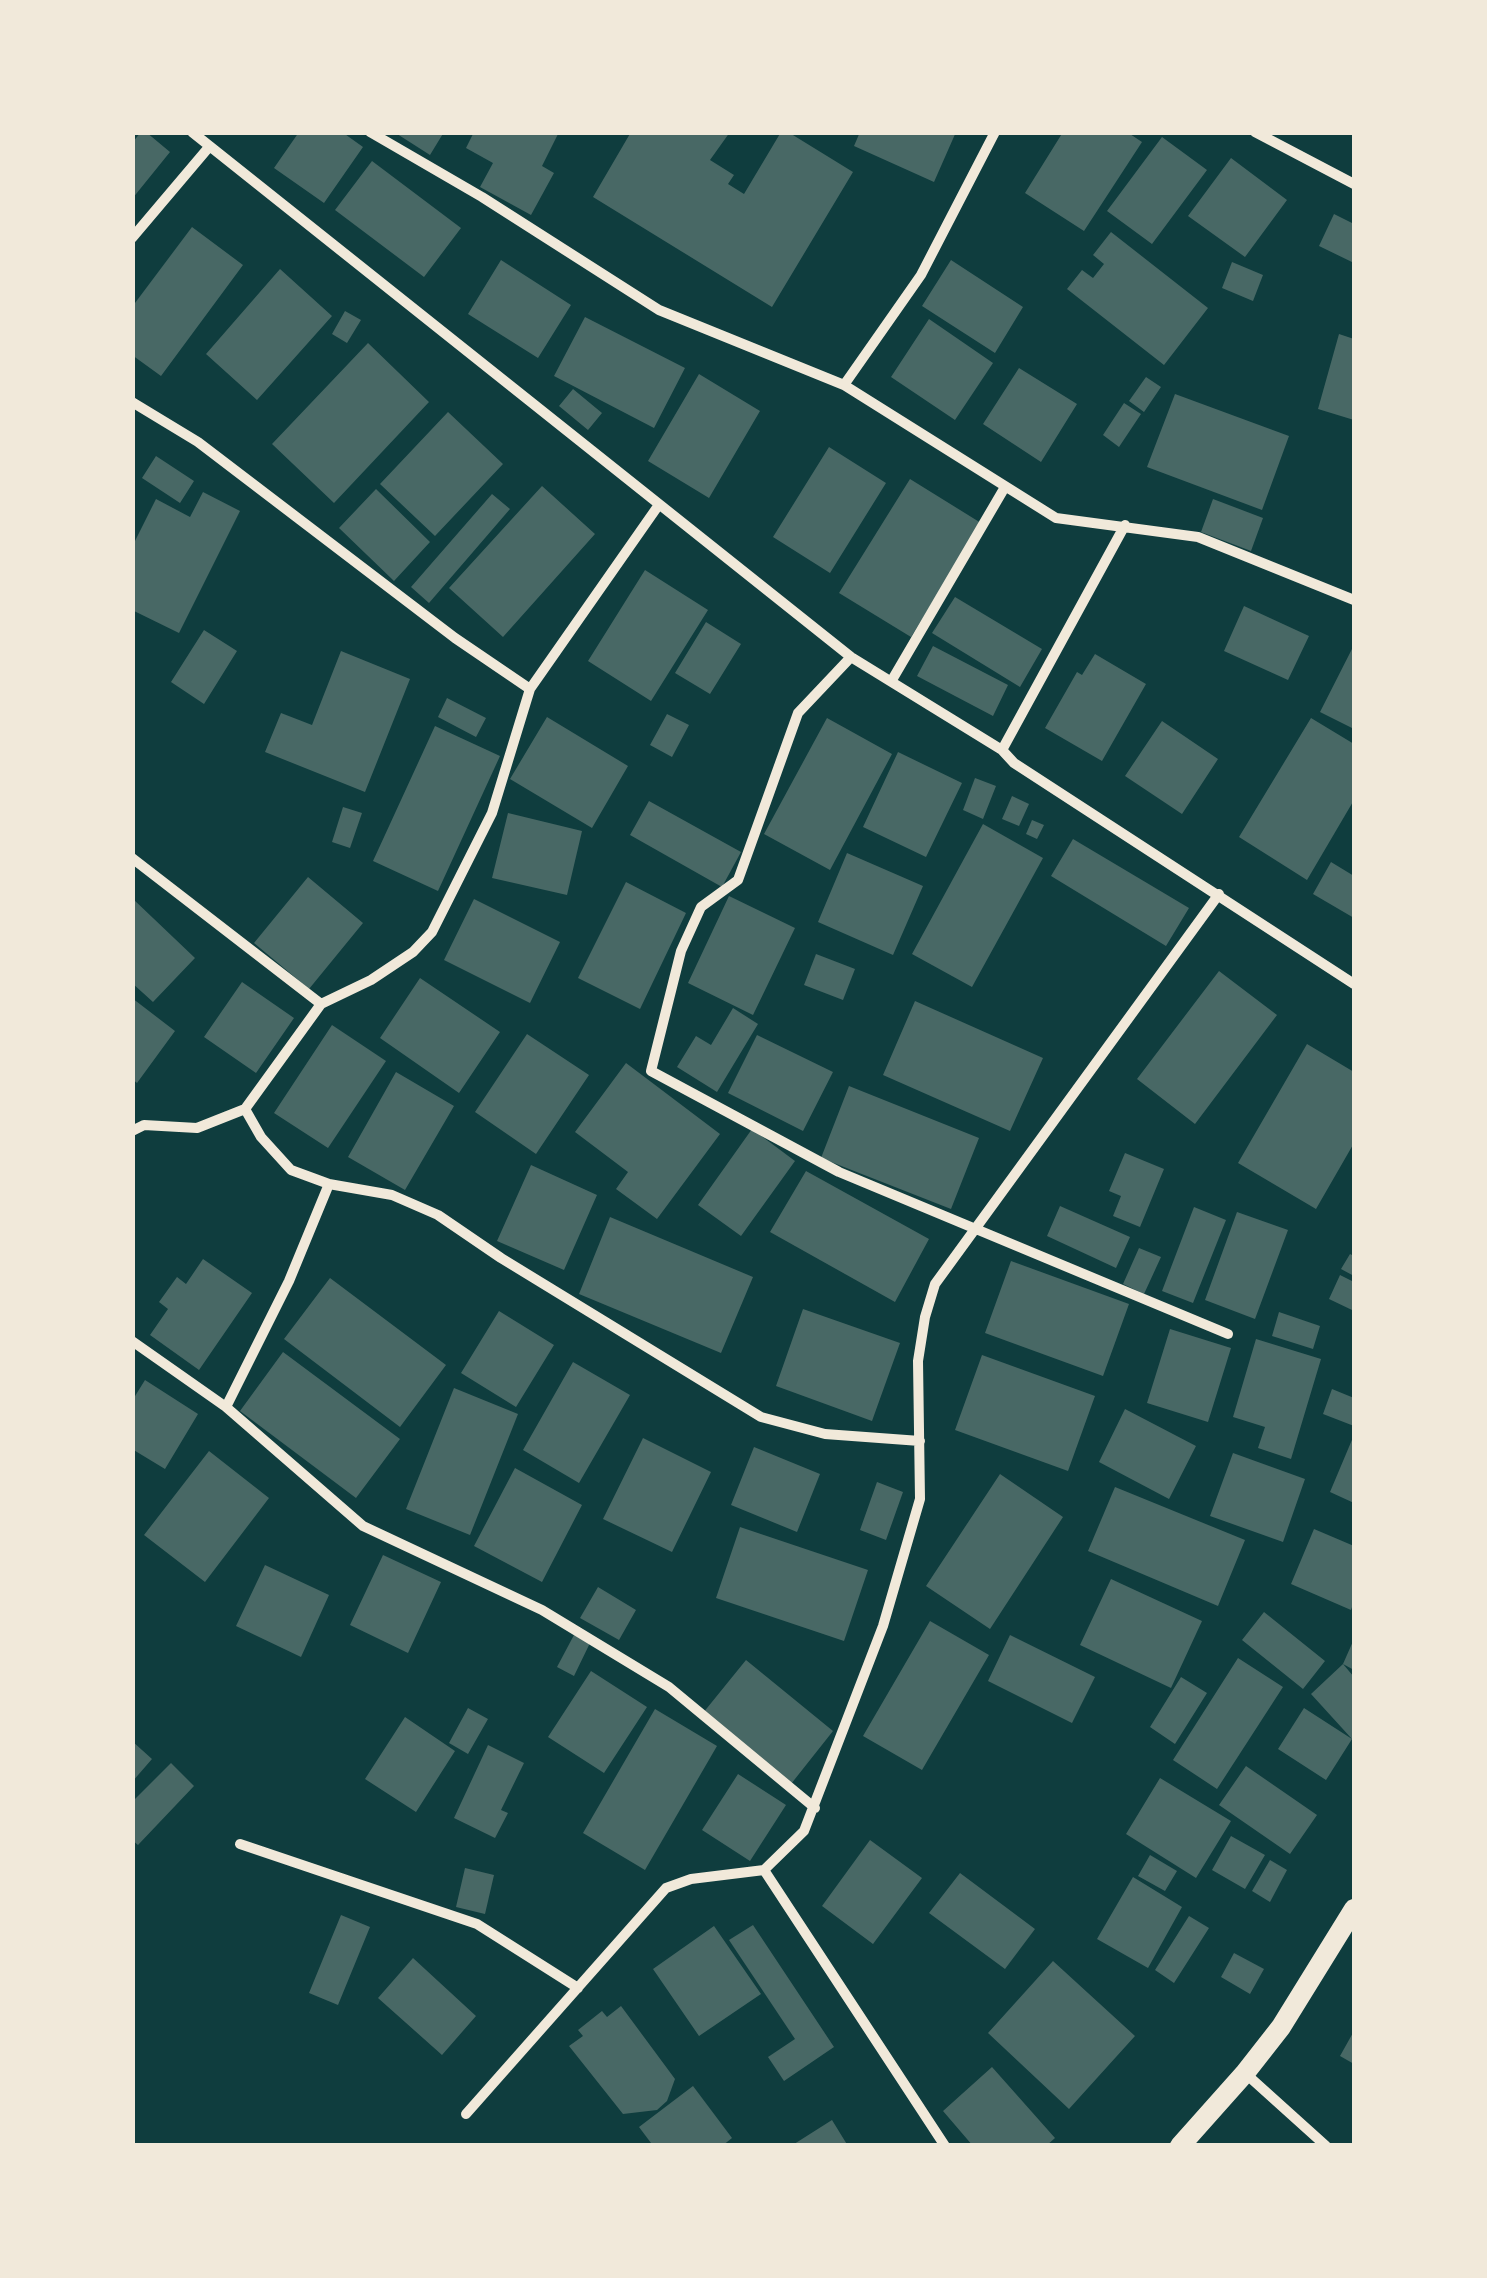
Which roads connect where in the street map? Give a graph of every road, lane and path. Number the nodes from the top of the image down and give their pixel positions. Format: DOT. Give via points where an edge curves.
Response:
graph roads {
  1 [pos="192,132"];
  2 [pos="370,132"];
  3 [pos="995,132"];
  4 [pos="1255,132"];
  5 [pos="209,147"];
  6 [pos="1354,184"];
  7 [pos="132,238"];
  8 [pos="844,385"];
  9 [pos="132,402"];
  10 [pos="1006,488"];
  11 [pos="658,506"];
  12 [pos="1124,525"];
  13 [pos="1354,600"];
  14 [pos="852,656"];
  15 [pos="892,680"];
  16 [pos="530,690"];
  17 [pos="1002,750"];
  18 [pos="132,858"];
  19 [pos="1219,894"];
  20 [pos="1354,984"];
  21 [pos="322,1004"];
  22 [pos="245,1109"];
  23 [pos="132,1131"];
  24 [pos="329,1184"];
  25 [pos="974,1231"];
  26 [pos="1228,1334"];
  27 [pos="132,1341"];
  28 [pos="226,1407"];
  29 [pos="920,1441"];
  30 [pos="816,1808"];
  31 [pos="240,1844"];
  32 [pos="764,1870"];
  33 [pos="1354,1909"];
  34 [pos="578,1988"];
  35 [pos="1246,2073"];
  36 [pos="466,2114"];
  37 [pos="945,2146"];
  38 [pos="1180,2146"];
  39 [pos="1326,2146"];
  1 -- 5 [label="street"];
  2 -- 8 [label="street" via="659,310"];
  3 -- 8 [label="street" via="921,275"];
  4 -- 6 [label="street"];
  5 -- 7 [label="street"];
  5 -- 11 [label="street"];
  8 -- 10 [label="street"];
  9 -- 16 [label="street" via="198,442"];
  10 -- 12 [label="street" via="1056,518"];
  10 -- 15 [label="street"];
  11 -- 14 [label="street"];
  11 -- 16 [label="street"];
  12 -- 13 [label="street" via="1198,536"];
  12 -- 17 [label="street"];
  14 -- 15 [label="street"];
  14 -- 25 [label="street" via="798,714 738,880 701,907 682,950 650,1072 840,1172"];
  15 -- 17 [label="street"];
  16 -- 21 [label="street" via="492,812 432,932 372,980"];
  17 -- 19 [label="street"];
  18 -- 21 [label="street"];
  19 -- 20 [label="street"];
  19 -- 25 [label="street"];
  21 -- 22 [label="street"];
  22 -- 23 [label="street" via="197,1128 144,1125"];
  22 -- 24 [label="street" via="291,1170"];
  24 -- 28 [label="street"];
  24 -- 29 [label="street" via="392,1195 438,1215 761,1416 825,1434"];
  25 -- 26 [label="street"];
  25 -- 29 [label="street" via="934,1284 924,1317"];
  27 -- 28 [label="street"];
  28 -- 30 [label="street" via="364,1526 542,1610 669,1687"];
  29 -- 30 [label="street" via="920,1499 883,1626"];
  30 -- 32 [label="street" via="804,1831"];
  31 -- 34 [label="street" via="477,1924"];
  32 -- 34 [label="street" via="666,1888"];
  32 -- 37 [label="street"];
  33 -- 35 [label="main road"];
  34 -- 36 [label="street"];
  35 -- 38 [label="main road"];
  35 -- 39 [label="street"];
}
